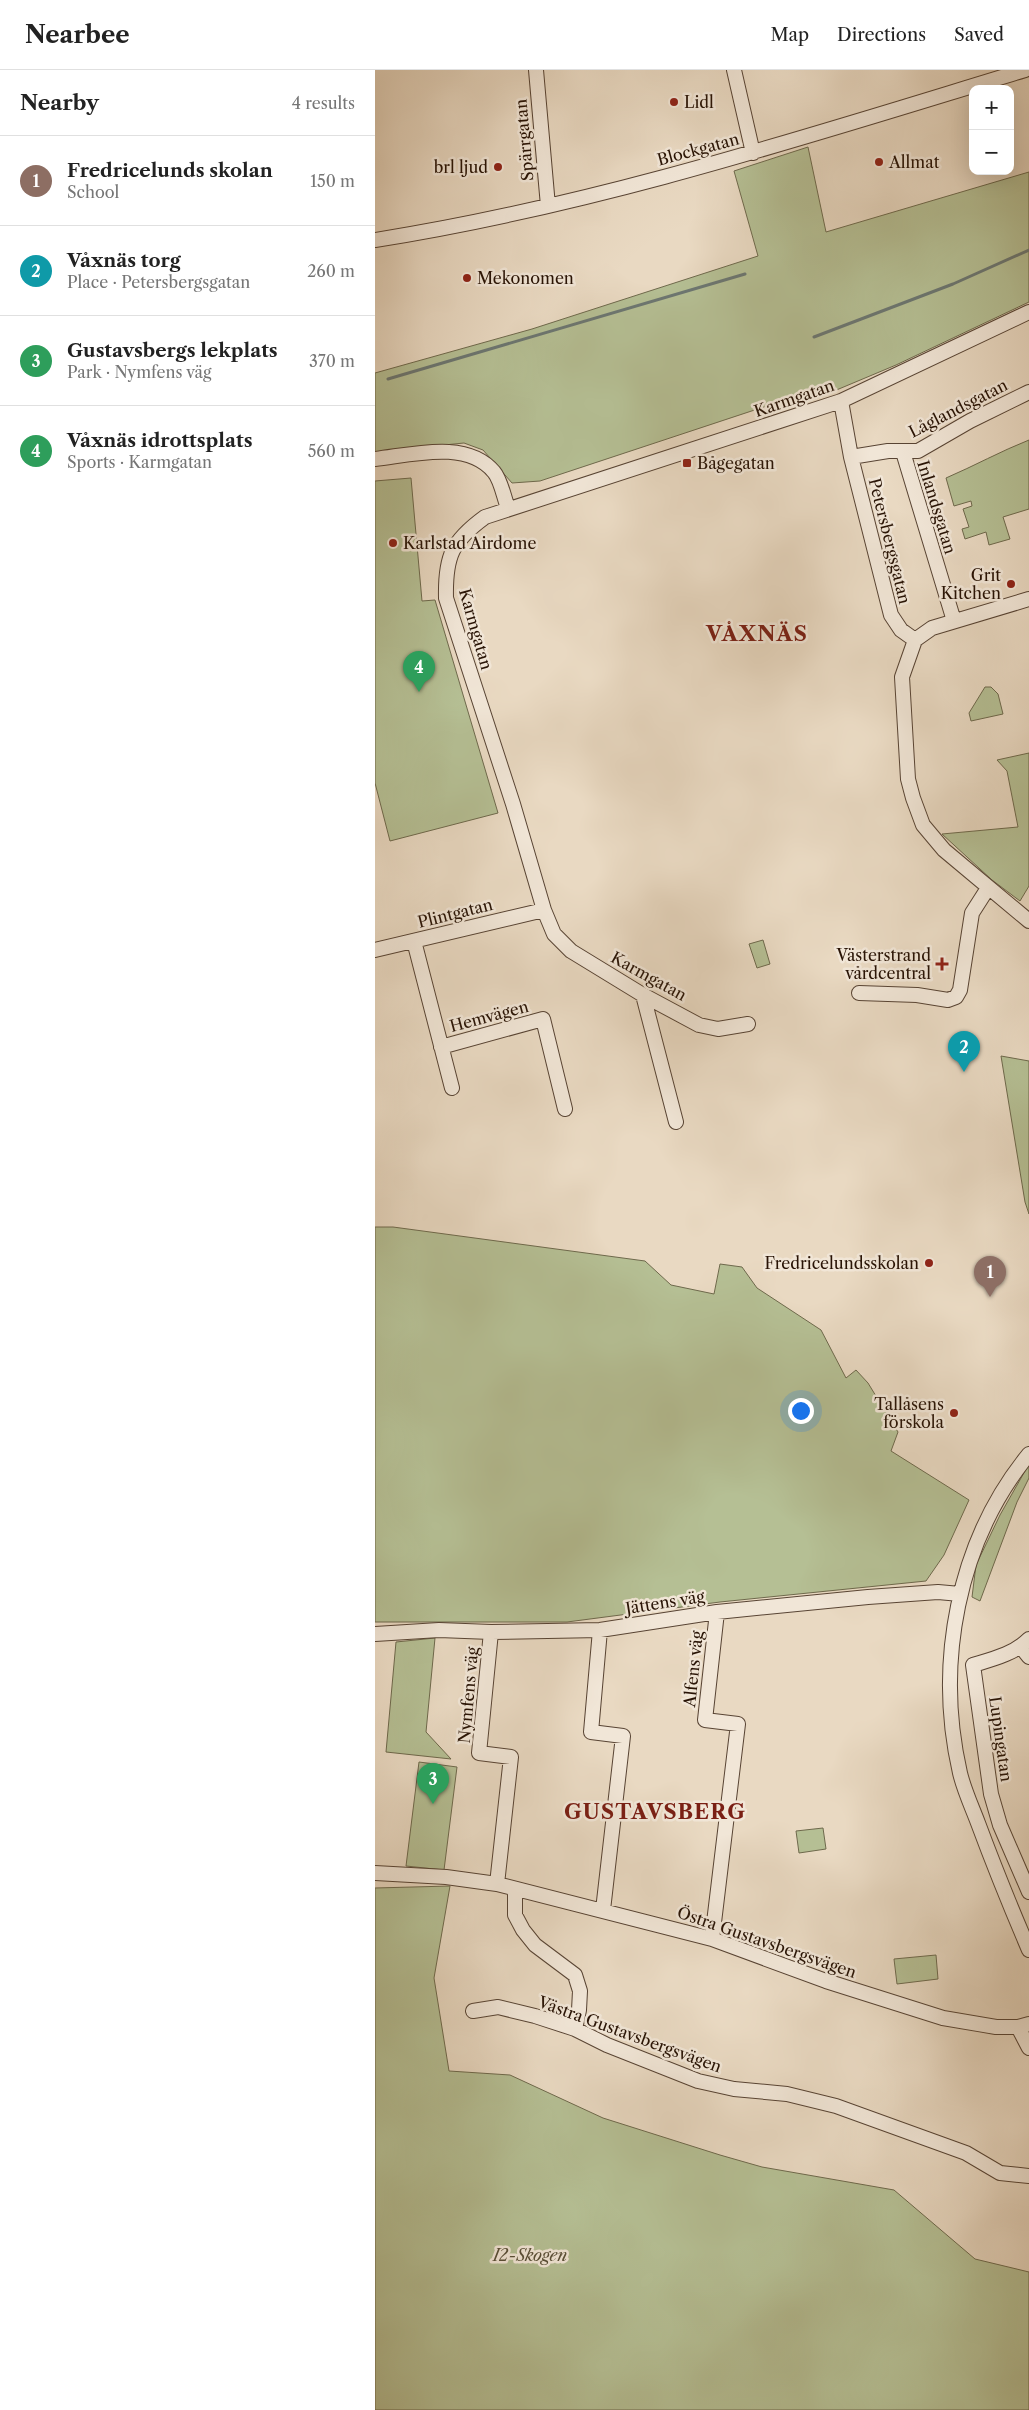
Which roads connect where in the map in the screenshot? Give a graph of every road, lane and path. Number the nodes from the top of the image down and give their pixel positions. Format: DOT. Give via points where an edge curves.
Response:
graph roads {
  1 [pos="536,70"];
  2 [pos="734,70"];
  3 [pos="1025,70"];
  4 [pos="753,153"];
  5 [pos="548,206"];
  6 [pos="375,240"];
  7 [pos="1029,312"];
  8 [pos="1029,392"];
  9 [pos="841,401"];
  10 [pos="903,452"];
  11 [pos="851,457"];
  12 [pos="375,459"];
  13 [pos="508,508"];
  14 [pos="1029,599"];
  15 [pos="955,621"];
  16 [pos="915,640"];
  17 [pos="988,888"];
  18 [pos="544,910"];
  19 [pos="1029,921"];
  20 [pos="414,941"];
  21 [pos="375,950"];
  22 [pos="859,994"];
  23 [pos="643,995"];
  24 [pos="748,1024"];
  25 [pos="441,1047"];
  26 [pos="452,1088"];
  27 [pos="565,1109"];
  28 [pos="676,1122"];
  29 [pos="1029,1454"];
  30 [pos="960,1594"];
  31 [pos="717,1612"];
  32 [pos="600,1630"];
  33 [pos="491,1632"];
  34 [pos="375,1634"];
  35 [pos="1026,1648"];
  36 [pos="375,1873"];
  37 [pos="497,1884"];
  38 [pos="515,1889"];
  39 [pos="1029,1892"];
  40 [pos="603,1910"];
  41 [pos="713,1939"];
  42 [pos="1029,1950"];
  43 [pos="473,2011"];
  44 [pos="1023,2025"];
  45 [pos="575,2029"];
  46 [pos="1029,2048"];
  47 [pos="1029,2176"];
  1 -- 5 [label="street, Spärrgatan"];
  2 -- 4 [label="street"];
  3 -- 4 [label="street, Blockgatan"];
  4 -- 5 [label="street, Blockgatan"];
  5 -- 6 [label="street, Blockgatan" via="458,227"];
  7 -- 9 [label="street, Karmgatan"];
  8 -- 10 [label="street, Låglandsgatan" via="969,421 918,451"];
  9 -- 11 [label="street, Petersbergsgatan"];
  9 -- 13 [label="street, Karmgatan"];
  10 -- 11 [label="street, Inlandsgatan"];
  10 -- 15 [label="street, Inlandsgatan"];
  11 -- 16 [label="street, Petersbergsgatan" via="891,615 901,630"];
  12 -- 13 [label="street" via="447,452 473,456 495,472"];
  13 -- 18 [label="street, Karmgatan" via="485,517 465,532 450,554 445,576 446,598"];
  14 -- 15 [label="street"];
  15 -- 16 [label="street" via="932,628"];
  16 -- 17 [label="street" via="902,677 908,780 913,798 923,825 944,850"];
  17 -- 19 [label="street"];
  17 -- 22 [label="street" via="972,913 960,990 956,997 947,1000"];
  18 -- 20 [label="street, Plintgatan"];
  18 -- 23 [label="street, Karmgatan" via="554,934 571,951"];
  20 -- 21 [label="street, Plintgatan"];
  20 -- 25 [label="street, Hemvägen"];
  23 -- 24 [label="street, Karmgatan" via="710,1029"];
  23 -- 28 [label="street"];
  25 -- 26 [label="street, Hemvägen"];
  25 -- 27 [label="street, Hemvägen" via="543,1019"];
  29 -- 30 [label="street" via="991,1514"];
  30 -- 31 [label="street, Jättens väg" via="868,1596"];
  30 -- 42 [label="street" via="949,1676 961,1775 992,1862"];
  31 -- 32 [label="street, Jättens väg"];
  31 -- 41 [label="street, Alfens väg" via="705,1720 738,1724"];
  32 -- 33 [label="street, Jättens väg"];
  32 -- 40 [label="street" via="591,1732 623,1736"];
  33 -- 34 [label="street, Jättens väg" via="439,1630"];
  33 -- 37 [label="street, Nymfens väg" via="479,1753 511,1758"];
  35 -- 39 [label="street, Lupingatan" via="973,1665 991,1794 1000,1825"];
  36 -- 37 [label="street, Östra Gustavsbergsvägen"];
  37 -- 38 [label="street, Östra Gustavsbergsvägen"];
  38 -- 40 [label="street, Östra Gustavsbergsvägen"];
  38 -- 45 [label="street" via="515,1916 523,1930 535,1945 575,1974 580,1991"];
  40 -- 41 [label="street, Östra Gustavsbergsvägen"];
  41 -- 44 [label="street, Östra Gustavsbergsvägen" via="826,1981 943,2018 996,2027"];
  43 -- 45 [label="street, Västra Gustavsbergsvägen" via="498,2008"];
  44 -- 46 [label="street"];
  45 -- 47 [label="street, Västra Gustavsbergsvägen" via="698,2081 734,2089 787,2094 836,2106 966,2154 1000,2173"];
}
